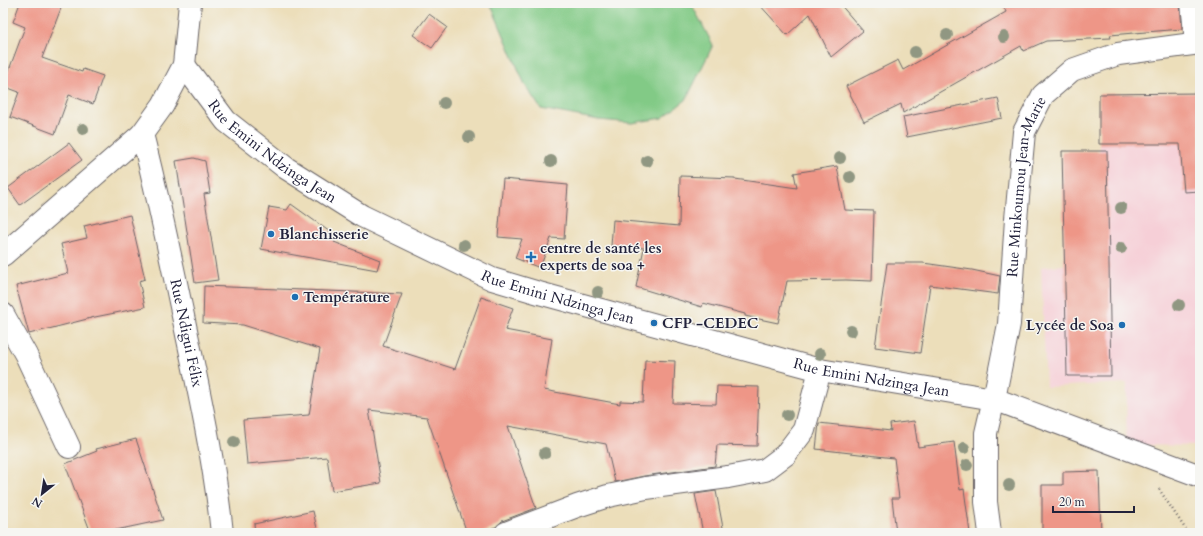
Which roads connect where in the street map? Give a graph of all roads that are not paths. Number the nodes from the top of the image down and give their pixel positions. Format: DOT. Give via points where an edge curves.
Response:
graph roads {
  1 [pos="190,3"];
  2 [pos="1192,3"];
  3 [pos="1198,43"];
  4 [pos="184,65"];
  5 [pos="142,134"];
  6 [pos="3,255"];
  7 [pos="3,314"];
  8 [pos="820,370"];
  9 [pos="994,399"];
  10 [pos="69,447"];
  11 [pos="1200,476"];
  12 [pos="222,533"];
  13 [pos="506,533"];
  14 [pos="990,533"];
  1 -- 4 [label="street"];
  2 -- 3 [label="street"];
  3 -- 9 [label="street, Rue Minkoumou Jean-Marie" via="1118,54 1072,70 1043,95 1024,132 1009,324"];
  4 -- 5 [label="street" via="164,106"];
  4 -- 8 [label="street, Rue Emini Ndzinga Jean" via="226,121 286,168 362,216 485,276 539,294"];
  5 -- 6 [label="street"];
  5 -- 12 [label="street, Rue Ndigui Félix" via="204,417"];
  7 -- 10 [label="street" via="26,355"];
  8 -- 9 [label="street, Rue Emini Ndzinga Jean"];
  8 -- 13 [label="street" via="804,430 785,455 765,470 608,496"];
  9 -- 11 [label="street, Rue Emini Ndzinga Jean"];
  9 -- 14 [label="street, Rue Minkoumou Jean-Marie" via="986,433 986,502"];
}
